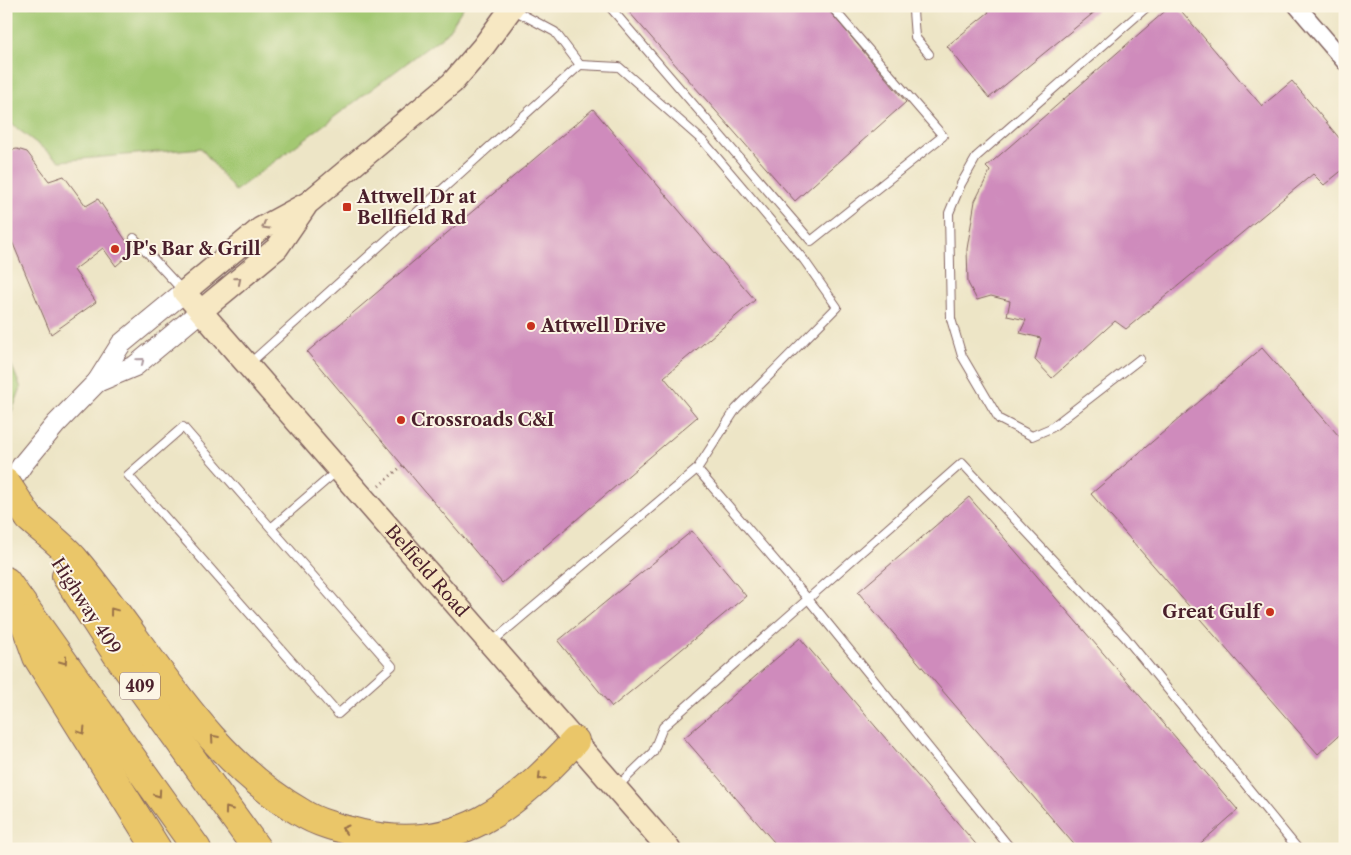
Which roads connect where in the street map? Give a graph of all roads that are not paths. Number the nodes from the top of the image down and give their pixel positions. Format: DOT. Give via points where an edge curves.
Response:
graph roads {
  1 [pos="609,6"];
  2 [pos="831,6"];
  3 [pos="919,6"];
  4 [pos="1148,6"];
  5 [pos="1296,6"];
  6 [pos="512,8"];
  7 [pos="930,54"];
  8 [pos="1345,62"];
  9 [pos="580,65"];
  10 [pos="308,203"];
  11 [pos="134,238"];
  12 [pos="184,292"];
  13 [pos="201,311"];
  14 [pos="1140,359"];
  15 [pos="248,365"];
  16 [pos="97,382"];
  17 [pos="698,469"];
  18 [pos="338,470"];
  19 [pos="6,483"];
  20 [pos="6,489"];
  21 [pos="29,518"];
  22 [pos="271,528"];
  23 [pos="10,587"];
  24 [pos="808,599"];
  25 [pos="490,644"];
  26 [pos="575,741"];
  27 [pos="616,788"];
  28 [pos="157,849"];
  29 [pos="198,849"];
  30 [pos="257,849"];
  31 [pos="669,849"];
  32 [pos="1011,849"];
  33 [pos="1298,849"];
  1 -- 2 [label="lane" via="811,241 943,136"];
  3 -- 7 [label="lane" via="913,12 915,37"];
  4 -- 14 [label="lane" via="977,156 949,213 948,241 951,319 962,356 1000,419 1032,436 1051,428"];
  5 -- 8 [label="street"];
  6 -- 9 [label="lane" via="554,32"];
  6 -- 10 [label="main road" via="483,48 452,82"];
  9 -- 15 [label="lane"];
  9 -- 17 [label="lane" via="619,67 704,142 804,260 837,307 736,409"];
  10 -- 12 [label="main road, one-way" via="260,229"];
  13 -- 10 [label="main road, one-way" via="277,248"];
  11 -- 12 [label="lane"];
  12 -- 13 [label="main road, Belfield Road"];
  12 -- 16 [label="street" via="121,344"];
  13 -- 15 [label="main road, Belfield Road"];
  16 -- 13 [label="street, one-way" via="135,366"];
  15 -- 18 [label="main road, Belfield Road"];
  16 -- 20 [label="street" via="56,424"];
  17 -- 24 [label="lane"];
  17 -- 25 [label="lane"];
  18 -- 22 [label="lane"];
  18 -- 25 [label="main road, Belfield Road"];
  19 -- 21 [label="highway, Highway 409 / 409, bridge"];
  26 -- 21 [label="highway, one-way" via="513,801 492,815 451,833 384,839 344,830 303,814 267,790 227,754 186,707 75,560"];
  30 -- 21 [label="highway, Highway 409 / 409, one-way" via="118,656"];
  22 -- 22 [label="lane" via="182,427 128,475 338,714 392,666"];
  23 -- 28 [label="highway, one-way" via="36,657"];
  23 -- 29 [label="highway, 409, one-way"];
  24 -- 27 [label="lane" via="663,727 652,752"];
  24 -- 32 [label="lane"];
  24 -- 33 [label="lane" via="962,463 1125,637"];
  25 -- 26 [label="main road, Belfield Road"];
  26 -- 27 [label="main road, Belfield Road"];
  27 -- 31 [label="main road, Belfield Road"];
}
